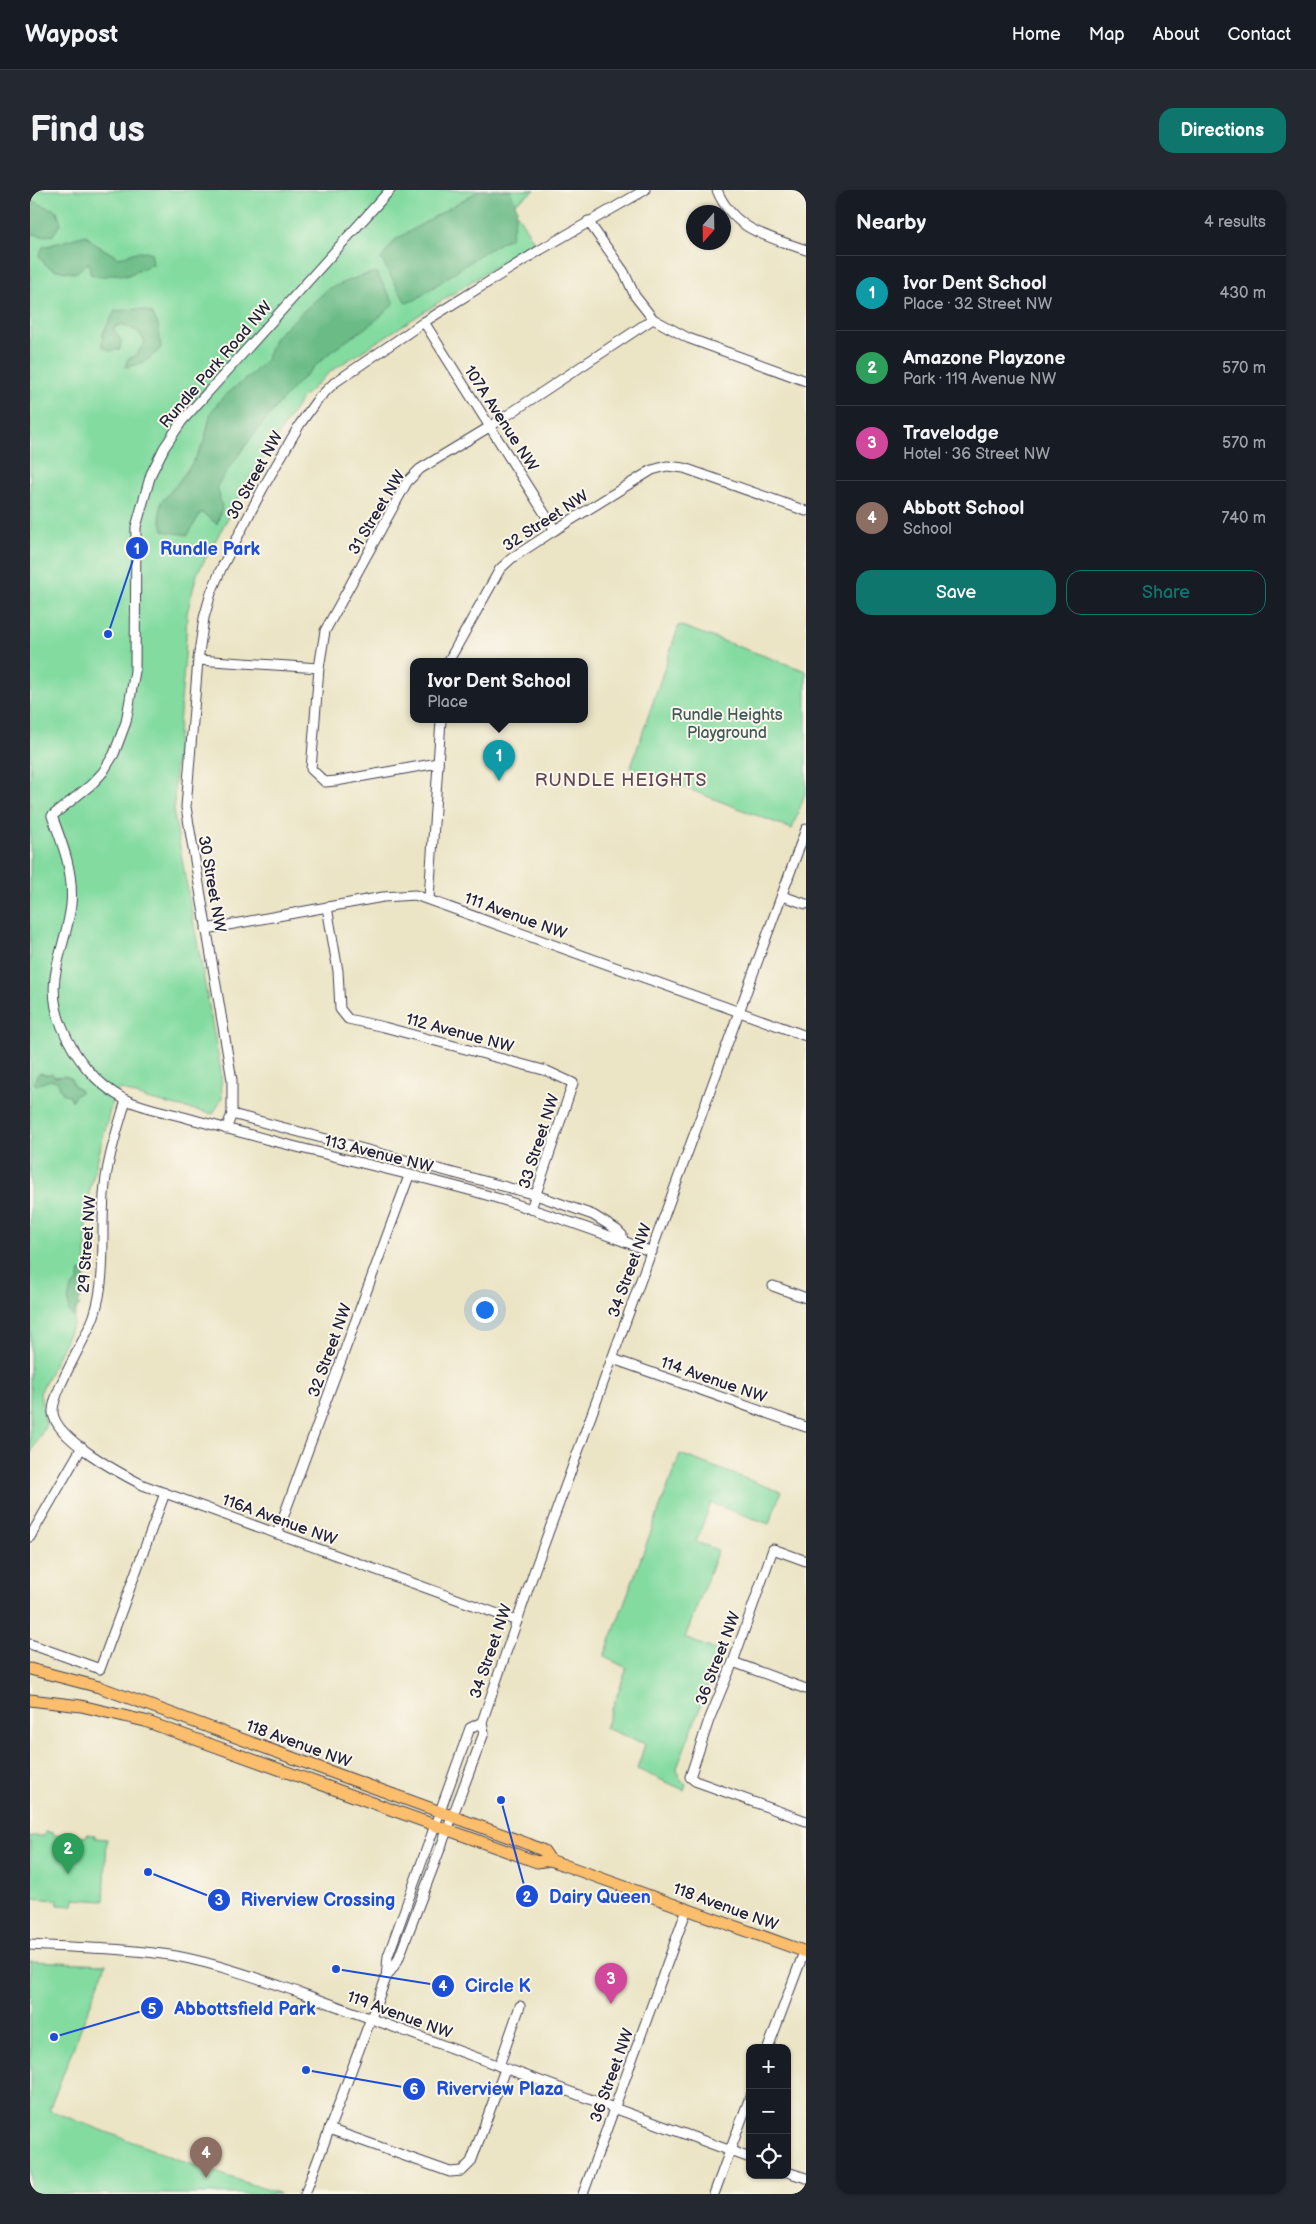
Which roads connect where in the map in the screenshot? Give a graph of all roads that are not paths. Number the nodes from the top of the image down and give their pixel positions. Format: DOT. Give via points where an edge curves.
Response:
graph roads {
  1 [pos="390,190"];
  2 [pos="645,190"];
  3 [pos="717,190"];
  4 [pos="588,221"];
  5 [pos="806,250"];
  6 [pos="653,319"];
  7 [pos="424,322"];
  8 [pos="806,381"];
  9 [pos="491,426"];
  10 [pos="806,511"];
  11 [pos="555,530"];
  12 [pos="450,658"];
  13 [pos="198,660"];
  14 [pos="320,668"];
  15 [pos="441,723"];
  16 [pos="438,763"];
  17 [pos="806,829"];
  18 [pos="782,896"];
  19 [pos="429,898"];
  20 [pos="806,904"];
  21 [pos="327,907"];
  22 [pos="206,929"];
  23 [pos="739,1013"];
  24 [pos="806,1036"];
  25 [pos="573,1083"];
  26 [pos="126,1100"];
  27 [pos="232,1114"];
  28 [pos="226,1129"];
  29 [pos="409,1176"];
  30 [pos="536,1195"];
  31 [pos="531,1209"];
  32 [pos="623,1241"];
  33 [pos="652,1252"];
  34 [pos="773,1286"];
  35 [pos="806,1298"];
  36 [pos="613,1359"];
  37 [pos="53,1414"];
  38 [pos="806,1427"];
  39 [pos="82,1447"];
  40 [pos="164,1493"];
  41 [pos="277,1534"];
  42 [pos="30,1538"];
  43 [pos="806,1562"];
  44 [pos="517,1621"];
  45 [pos="30,1644"];
  46 [pos="733,1662"];
  47 [pos="30,1668"];
  48 [pos="806,1689"];
  49 [pos="30,1700"];
  50 [pos="482,1722"];
  51 [pos="439,1812"];
  52 [pos="454,1817"];
  53 [pos="806,1821"];
  54 [pos="434,1826"];
  55 [pos="448,1831"];
  56 [pos="550,1860"];
  57 [pos="687,1909"];
  58 [pos="30,1945"];
  59 [pos="805,1952"];
  60 [pos="386,1978"];
  61 [pos="520,2006"];
  62 [pos="370,2020"];
  63 [pos="770,2044"];
  64 [pos="502,2068"];
  65 [pos="746,2108"];
  66 [pos="614,2109"];
  67 [pos="329,2129"];
  68 [pos="730,2151"];
  69 [pos="746,2157"];
  70 [pos="791,2173"];
  71 [pos="806,2178"];
  72 [pos="305,2194"];
  73 [pos="583,2194"];
  74 [pos="714,2194"];
  1 -- 26 [label="street, Rundle Park Road NW" via="182,421 151,474 136,527 136,672 126,722 103,772 52,816 68,856 71,884 71,906 55,974 57,1013 66,1038 80,1060 98,1080"];
  2 -- 4 [label="street, 30 Street NW"];
  3 -- 5 [label="street" via="737,220 747,228"];
  4 -- 6 [label="street"];
  4 -- 7 [label="street, 30 Street NW"];
  6 -- 8 [label="street" via="688,338"];
  6 -- 9 [label="street, 31 Street NW"];
  7 -- 9 [label="street, 107A Avenue NW"];
  7 -- 13 [label="street, 30 Street NW" via="344,375 308,412 263,488 210,593"];
  9 -- 11 [label="street, 107A Avenue NW"];
  9 -- 14 [label="street, 31 Street NW" via="420,469 407,482 325,631"];
  10 -- 11 [label="street, 32 Street NW" via="675,466 652,470"];
  11 -- 12 [label="street, 32 Street NW" via="500,569"];
  13 -- 14 [label="street"];
  13 -- 22 [label="street, 30 Street NW" via="186,806"];
  14 -- 16 [label="street, 31 Street NW" via="311,769 325,782"];
  15 -- 16 [label="street"];
  16 -- 19 [label="street"];
  17 -- 18 [label="street, 34 Street NW"];
  18 -- 20 [label="street"];
  18 -- 23 [label="street, 34 Street NW"];
  19 -- 21 [label="street, 111 Avenue NW" via="401,894"];
  19 -- 23 [label="street, 111 Avenue NW"];
  21 -- 22 [label="street, 111 Avenue NW"];
  21 -- 25 [label="street, 112 Avenue NW" via="338,971 340,1009 348,1019 547,1071"];
  22 -- 27 [label="street, 30 Street NW" via="232,1080"];
  23 -- 24 [label="street, 111 Avenue NW"];
  23 -- 33 [label="street, 34 Street NW"];
  25 -- 30 [label="street, 33 Street NW"];
  26 -- 28 [label="street, 113 Avenue NW"];
  26 -- 37 [label="street, 29 Street NW" via="106,1177 102,1268 95,1314 56,1396"];
  27 -- 28 [label="street, 30 Street NW"];
  27 -- 30 [label="street, 113 Avenue NW"];
  28 -- 29 [label="street, 113 Avenue NW"];
  29 -- 31 [label="street, 113 Avenue NW"];
  29 -- 41 [label="street, 32 Street NW"];
  30 -- 31 [label="street, 33 Street NW"];
  30 -- 32 [label="street, 113 Avenue NW" via="593,1215 618,1230"];
  31 -- 32 [label="street, 113 Avenue NW"];
  32 -- 33 [label="street, 113 Avenue NW"];
  33 -- 36 [label="street, 34 Street NW"];
  34 -- 35 [label="street"];
  36 -- 38 [label="street, 114 Avenue NW"];
  36 -- 44 [label="street, 34 Street NW"];
  37 -- 39 [label="street, 116A Avenue NW" via="62,1429"];
  39 -- 40 [label="street, 116A Avenue NW" via="116,1472"];
  39 -- 42 [label="street"];
  40 -- 41 [label="street, 116A Avenue NW"];
  40 -- 45 [label="street" via="100,1669"];
  41 -- 44 [label="street, 116A Avenue NW"];
  43 -- 46 [label="street, 36 Street NW" via="773,1550"];
  44 -- 50 [label="street, 34 Street NW"];
  46 -- 48 [label="street"];
  46 -- 53 [label="street, 36 Street NW" via="690,1777"];
  47 -- 51 [label="main road, 118 Avenue NW" via="99,1687"];
  49 -- 54 [label="main road, 118 Avenue NW" via="81,1706 145,1721"];
  50 -- 51 [label="street, 34 Street NW" via="470,1728"];
  50 -- 52 [label="street, 34 Street NW" via="484,1733"];
  51 -- 52 [label="main road, 118 Avenue NW"];
  51 -- 54 [label="street, 34 Street NW"];
  52 -- 55 [label="street, 34 Street NW"];
  52 -- 56 [label="main road, 118 Avenue NW" via="544,1850"];
  54 -- 55 [label="main road, 118 Avenue NW"];
  54 -- 60 [label="street, 34 Street NW" via="388,1956"];
  55 -- 56 [label="main road, 118 Avenue NW" via="537,1862"];
  55 -- 60 [label="street, 34 Street NW" via="398,1960"];
  56 -- 57 [label="main road, 118 Avenue NW"];
  57 -- 59 [label="main road, 118 Avenue NW"];
  57 -- 66 [label="street, 36 Street NW"];
  58 -- 62 [label="street, 119 Avenue NW" via="110,1948 176,1956 274,1984"];
  59 -- 63 [label="street"];
  60 -- 62 [label="street, 34 Street NW"];
  61 -- 64 [label="street"];
  62 -- 64 [label="street, 119 Avenue NW"];
  62 -- 67 [label="street, 34 Street NW"];
  64 -- 66 [label="street, 119 Avenue NW"];
  64 -- 67 [label="street" via="471,2162 462,2171 450,2172"];
  65 -- 68 [label="street"];
  66 -- 68 [label="street, 119 Avenue NW"];
  66 -- 73 [label="street, 36 Street NW"];
  67 -- 72 [label="street, 34 Street NW"];
  68 -- 69 [label="street, 119 Avenue NW"];
  68 -- 74 [label="street"];
  70 -- 71 [label="street"];
}
